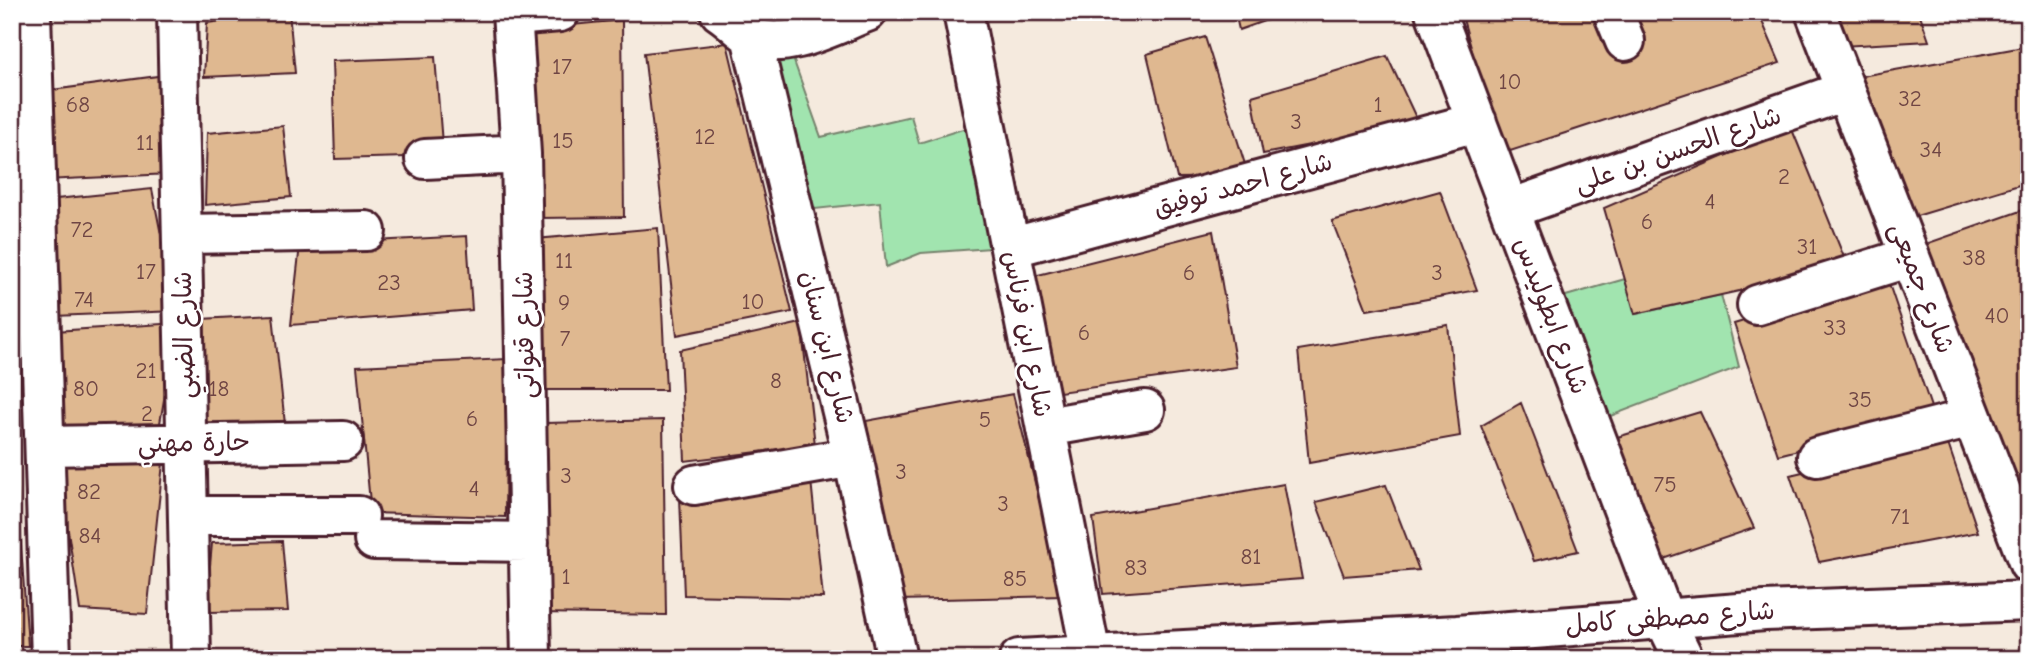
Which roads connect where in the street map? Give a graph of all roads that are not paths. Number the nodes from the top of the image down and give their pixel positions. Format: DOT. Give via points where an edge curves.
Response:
graph roads {
  1 [pos="31,12"];
  2 [pos="177,12"];
  3 [pos="560,12"];
  4 [pos="720,12"];
  5 [pos="867,12"];
  6 [pos="963,12"];
  7 [pos="1435,12"];
  8 [pos="1815,12"];
  9 [pos="512,14"];
  10 [pos="751,36"];
  11 [pos="22,69"];
  12 [pos="1845,91"];
  13 [pos="1477,122"];
  14 [pos="521,154"];
  15 [pos="425,159"];
  16 [pos="1510,209"];
  17 [pos="366,231"];
  18 [pos="182,234"];
  19 [pos="1010,248"];
  20 [pos="1910,257"];
  21 [pos="1757,305"];
  22 [pos="27,369"];
  23 [pos="1144,410"];
  24 [pos="1972,418"];
  25 [pos="1046,427"];
  26 [pos="343,441"];
  27 [pos="186,443"];
  28 [pos="44,446"];
  29 [pos="853,457"];
  30 [pos="1817,457"];
  31 [pos="694,485"];
  32 [pos="188,516"];
  33 [pos="529,542"];
  34 [pos="2029,564"];
  35 [pos="2029,601"];
  36 [pos="1664,620"];
  37 [pos="1080,657"];
  38 [pos="51,659"];
  39 [pos="191,659"];
  40 [pos="531,659"];
  41 [pos="897,659"];
  42 [pos="1019,659"];
  43 [pos="1684,659"];
  1 -- 11 [label="street"];
  2 -- 18 [label="street, شارع الضبي"];
  3 -- 9 [label="street"];
  4 -- 10 [label="street"];
  5 -- 10 [label="street" via="791,40 771,42"];
  6 -- 19 [label="street, شارع ابن فرناس"];
  7 -- 13 [label="street, شارع ابطوليدس"];
  8 -- 12 [label="street, شارع جميعى"];
  9 -- 14 [label="street, شارع قنواتى"];
  10 -- 29 [label="street, شارع ابن سنان"];
  11 -- 22 [label="street"];
  12 -- 16 [label="street, شارع الحسن بن على"];
  12 -- 20 [label="street, شارع جميعى"];
  13 -- 16 [label="street, شارع ابطوليدس"];
  13 -- 19 [label="street, شارع احمد توفيق"];
  14 -- 15 [label="street"];
  14 -- 33 [label="street, شارع قنواتى"];
  16 -- 36 [label="street, شارع ابطوليدس"];
  17 -- 18 [label="street"];
  18 -- 27 [label="street, شارع الضبي"];
  19 -- 25 [label="street, شارع ابن فرناس"];
  20 -- 21 [label="street"];
  20 -- 24 [label="street, شارع جميعى"];
  22 -- 28 [label="street"];
  23 -- 25 [label="street"];
  24 -- 30 [label="street"];
  24 -- 34 [label="street, شارع جميعى"];
  25 -- 37 [label="street, شارع ابن فرناس"];
  26 -- 27 [label="street, حارة مهني"];
  27 -- 28 [label="street, حارة مهني"];
  27 -- 32 [label="street, شارع الضبي"];
  28 -- 38 [label="street"];
  29 -- 31 [label="street"];
  29 -- 41 [label="street, شارع ابن سنان"];
  32 -- 33 [label="street"];
  32 -- 39 [label="street, شارع الضبي"];
  33 -- 40 [label="street, شارع قنواتى"];
  35 -- 36 [label="street, شارع مصطفى كامل" via="1857,606"];
  36 -- 37 [label="street, شارع مصطفى كامل"];
  36 -- 43 [label="street, شارع ابطوليدس"];
  37 -- 42 [label="street, شارع مصطفى كامل"];
}
